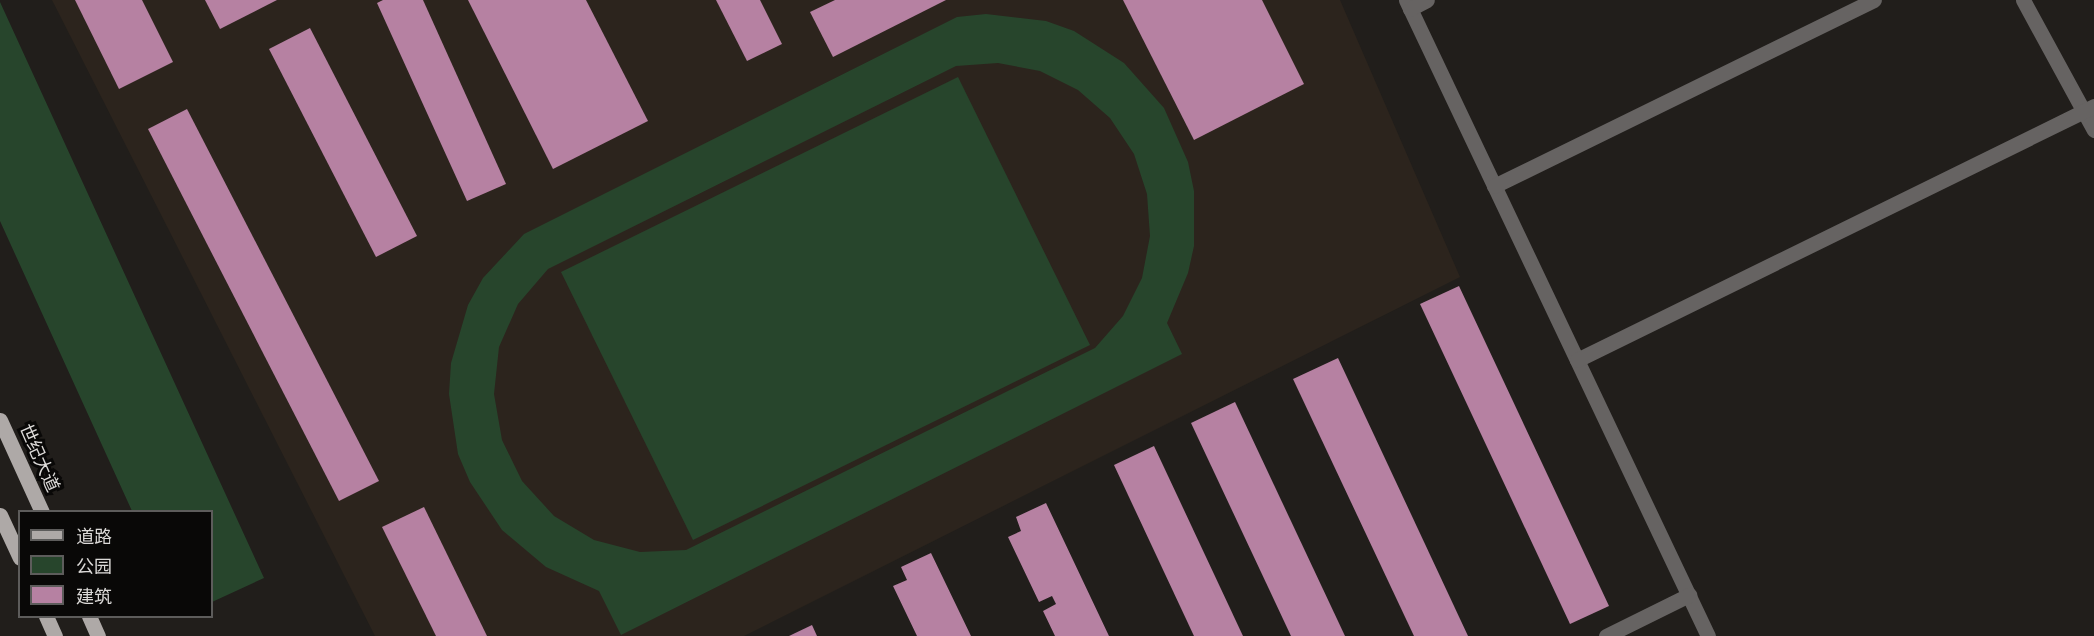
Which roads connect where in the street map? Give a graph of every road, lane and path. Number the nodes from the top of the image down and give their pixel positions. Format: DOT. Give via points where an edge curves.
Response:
graph roads {
  1 [pos="1427,0"];
  2 [pos="1874,0"];
  3 [pos="2023,0"];
  4 [pos="1408,4"];
  5 [pos="2089,108"];
  6 [pos="2094,130"];
  7 [pos="1494,186"];
  8 [pos="1577,360"];
  9 [pos="0,420"];
  10 [pos="41,510"];
  11 [pos="0,515"];
  12 [pos="18,554"];
  13 [pos="1689,595"];
  14 [pos="47,618"];
  15 [pos="90,618"];
  16 [pos="55,636"];
  17 [pos="98,636"];
  18 [pos="1606,636"];
  19 [pos="1708,636"];
  1 -- 4 [label="street"];
  2 -- 7 [label="street"];
  3 -- 5 [label="street"];
  4 -- 7 [label="street"];
  5 -- 6 [label="street"];
  5 -- 8 [label="street"];
  7 -- 8 [label="street"];
  8 -- 13 [label="street"];
  9 -- 10 [label="main road, 世纪大道"];
  11 -- 12 [label="main road"];
  13 -- 18 [label="street"];
  13 -- 19 [label="street"];
  14 -- 16 [label="main road"];
  15 -- 17 [label="main road"];
}
